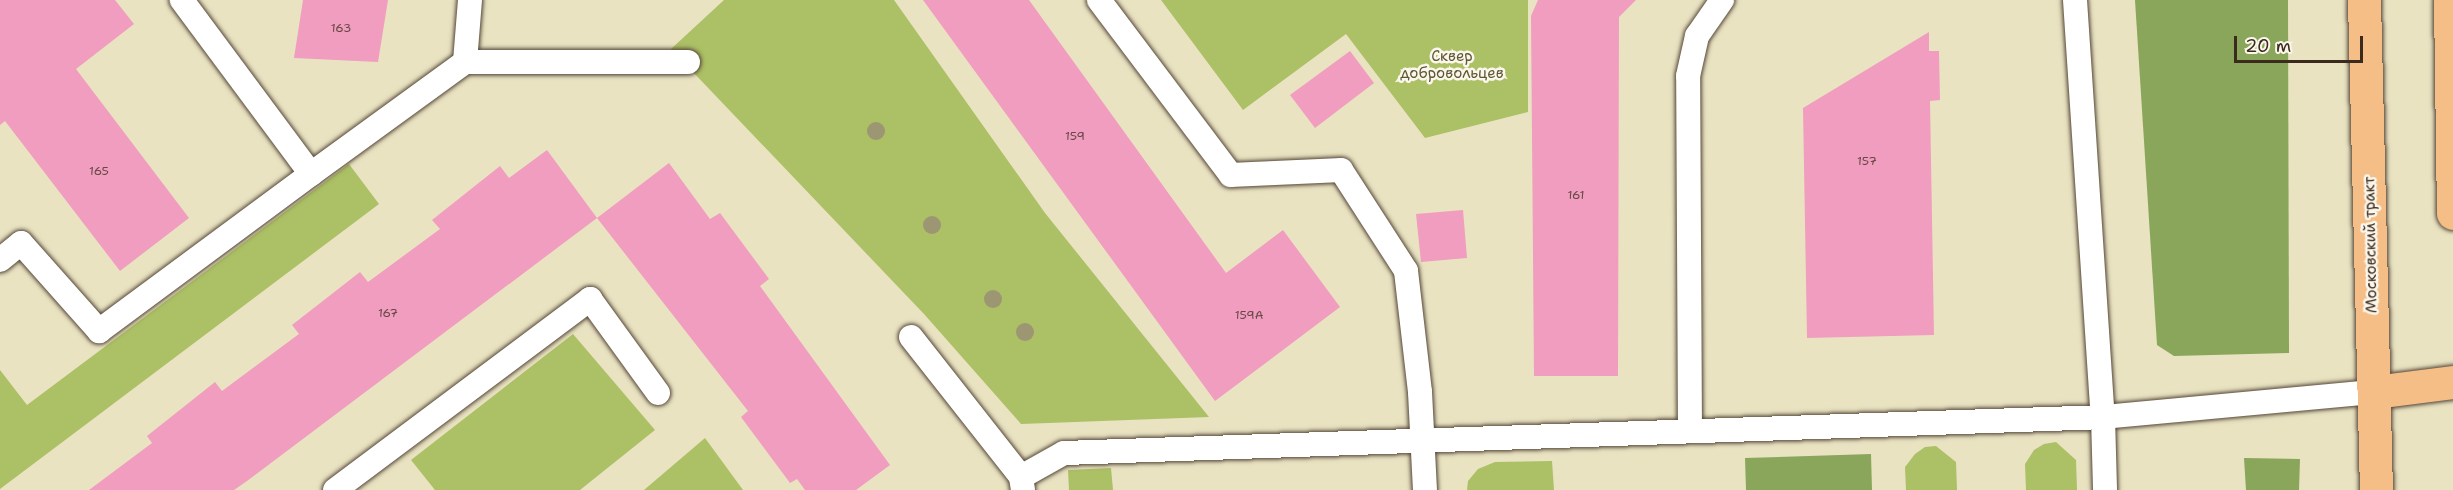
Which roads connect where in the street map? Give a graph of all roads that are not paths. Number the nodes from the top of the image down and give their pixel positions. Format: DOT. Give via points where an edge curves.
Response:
graph roads {
  1 [pos="182,0"];
  2 [pos="470,0"];
  3 [pos="1099,0"];
  4 [pos="1722,0"];
  5 [pos="2075,0"];
  6 [pos="2364,0"];
  7 [pos="2450,0"];
  8 [pos="465,62"];
  9 [pos="688,62"];
  10 [pos="311,174"];
  11 [pos="2453,213"];
  12 [pos="0,260"];
  13 [pos="911,337"];
  14 [pos="2453,382"];
  15 [pos="2374,392"];
  16 [pos="658,393"];
  17 [pos="2103,417"];
  18 [pos="1690,431"];
  19 [pos="1424,441"];
  20 [pos="1022,483"];
  21 [pos="335,490"];
  22 [pos="1425,490"];
  23 [pos="2105,490"];
  24 [pos="2376,490"];
  1 -- 10 [label="lane"];
  2 -- 8 [label="lane"];
  3 -- 19 [label="lane" via="1231,176 1341,170 1406,271"];
  4 -- 18 [label="lane" via="1697,36 1688,76"];
  5 -- 17 [label="lane"];
  6 -- 15 [label="main road, Московский тракт"];
  7 -- 11 [label="main road"];
  8 -- 9 [label="lane"];
  8 -- 10 [label="lane"];
  10 -- 12 [label="lane" via="99,332 21,243"];
  13 -- 20 [label="lane"];
  14 -- 15 [label="main road"];
  15 -- 17 [label="lane"];
  15 -- 24 [label="main road, Московский тракт"];
  16 -- 21 [label="lane" via="590,299"];
  17 -- 18 [label="lane"];
  17 -- 23 [label="lane"];
  18 -- 19 [label="lane"];
  19 -- 20 [label="lane" via="1064,453"];
  19 -- 22 [label="lane"];
}
